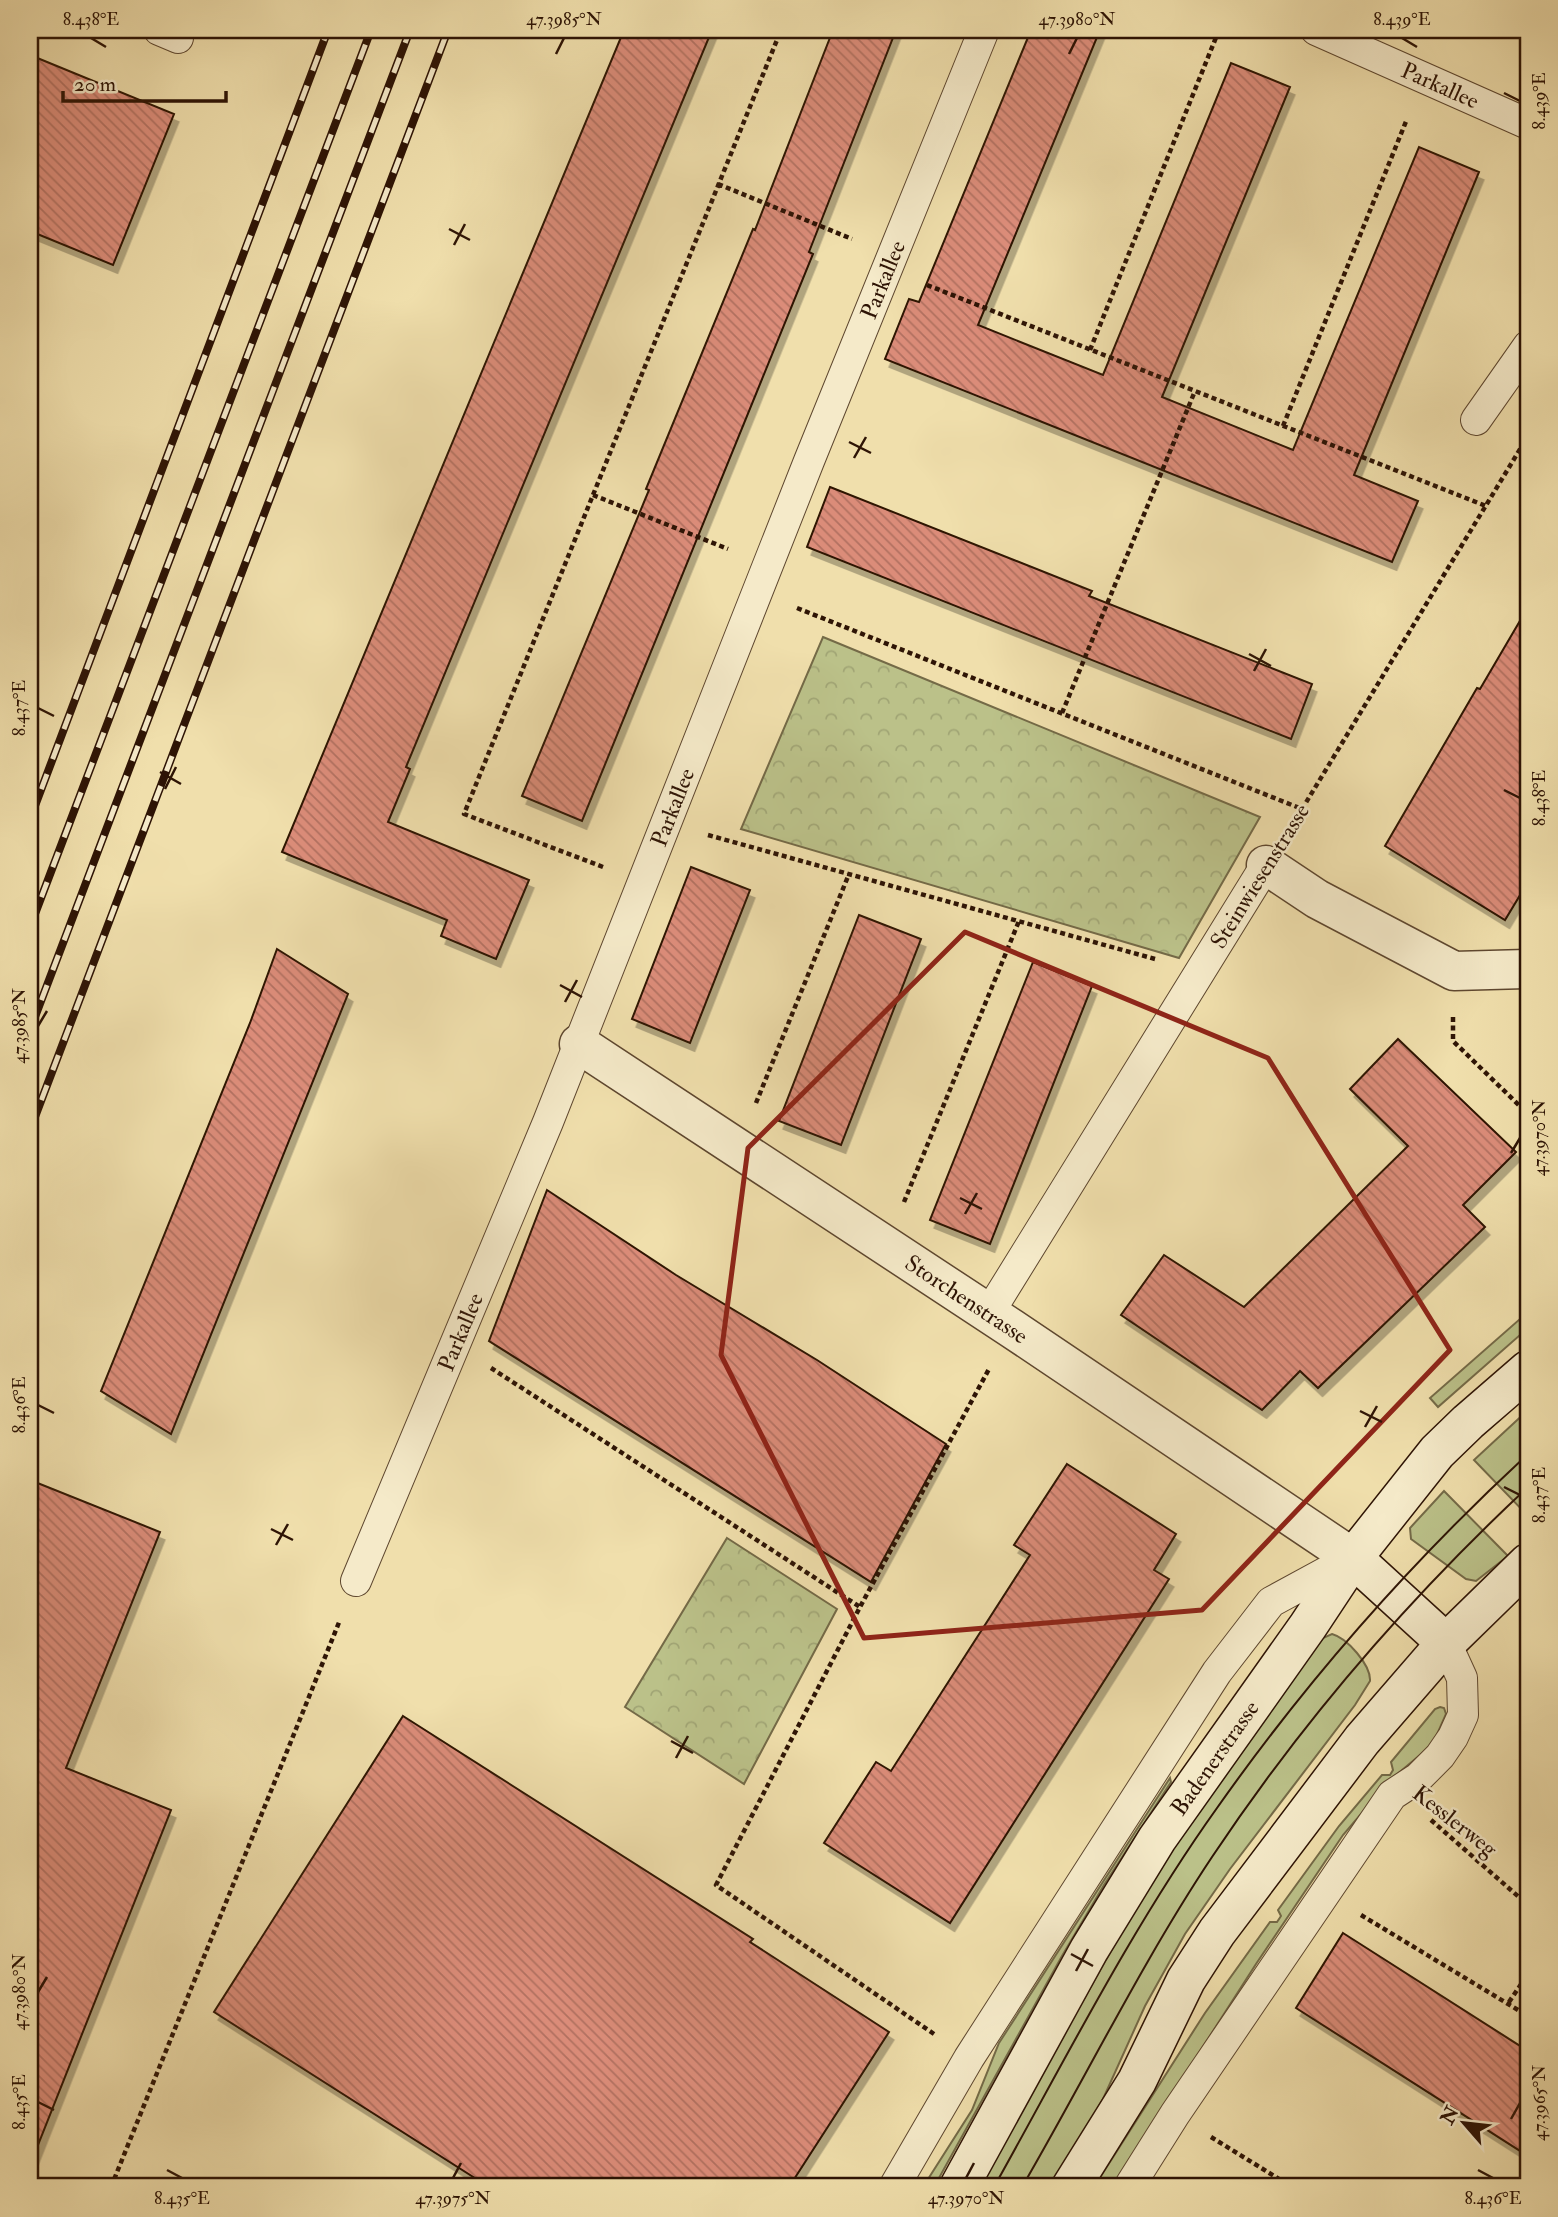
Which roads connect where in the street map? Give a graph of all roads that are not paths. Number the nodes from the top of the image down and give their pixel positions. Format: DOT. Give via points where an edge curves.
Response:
graph roads {
  1 [pos="984,30"];
  2 [pos="1316,30"];
  3 [pos="1528,124"];
  4 [pos="1528,346"];
  5 [pos="1476,420"];
  6 [pos="1266,866"];
  7 [pos="1528,969"];
  8 [pos="579,1044"];
  9 [pos="1000,1321"];
  10 [pos="1528,1370"];
  11 [pos="1353,1558"];
  12 [pos="1528,1563"];
  13 [pos="356,1581"];
  14 [pos="1446,1643"];
  15 [pos="894,2187"];
  16 [pos="959,2187"];
  17 [pos="1071,2187"];
  18 [pos="1129,2187"];
  1 -- 8 [label="lane, Parkallee"];
  2 -- 3 [label="lane, Parkallee"];
  4 -- 5 [label="lane"];
  6 -- 7 [label="main road" via="1317,899 1454,971"];
  6 -- 9 [label="lane, Steinwiesenstrasse" via="1199,972"];
  8 -- 9 [label="main road, Storchenstrasse"];
  8 -- 13 [label="lane, Parkallee"];
  9 -- 11 [label="main road, Storchenstrasse"];
  10 -- 11 [label="main road, Badenerstrasse" via="1437,1452"];
  11 -- 14 [label="main road, Storchenstrasse"];
  11 -- 15 [label="lane" via="1271,1602 1217,1672 970,2058"];
  11 -- 16 [label="main road, Badenerstrasse" via="1157,1839 1089,1950"];
  12 -- 14 [label="main road"];
  14 -- 17 [label="main road" via="1362,1740 1217,1932 1186,1980 1137,2081"];
  14 -- 18 [label="lane" via="1462,1678 1463,1715 1453,1737 1418,1778 1392,1795"];
}
